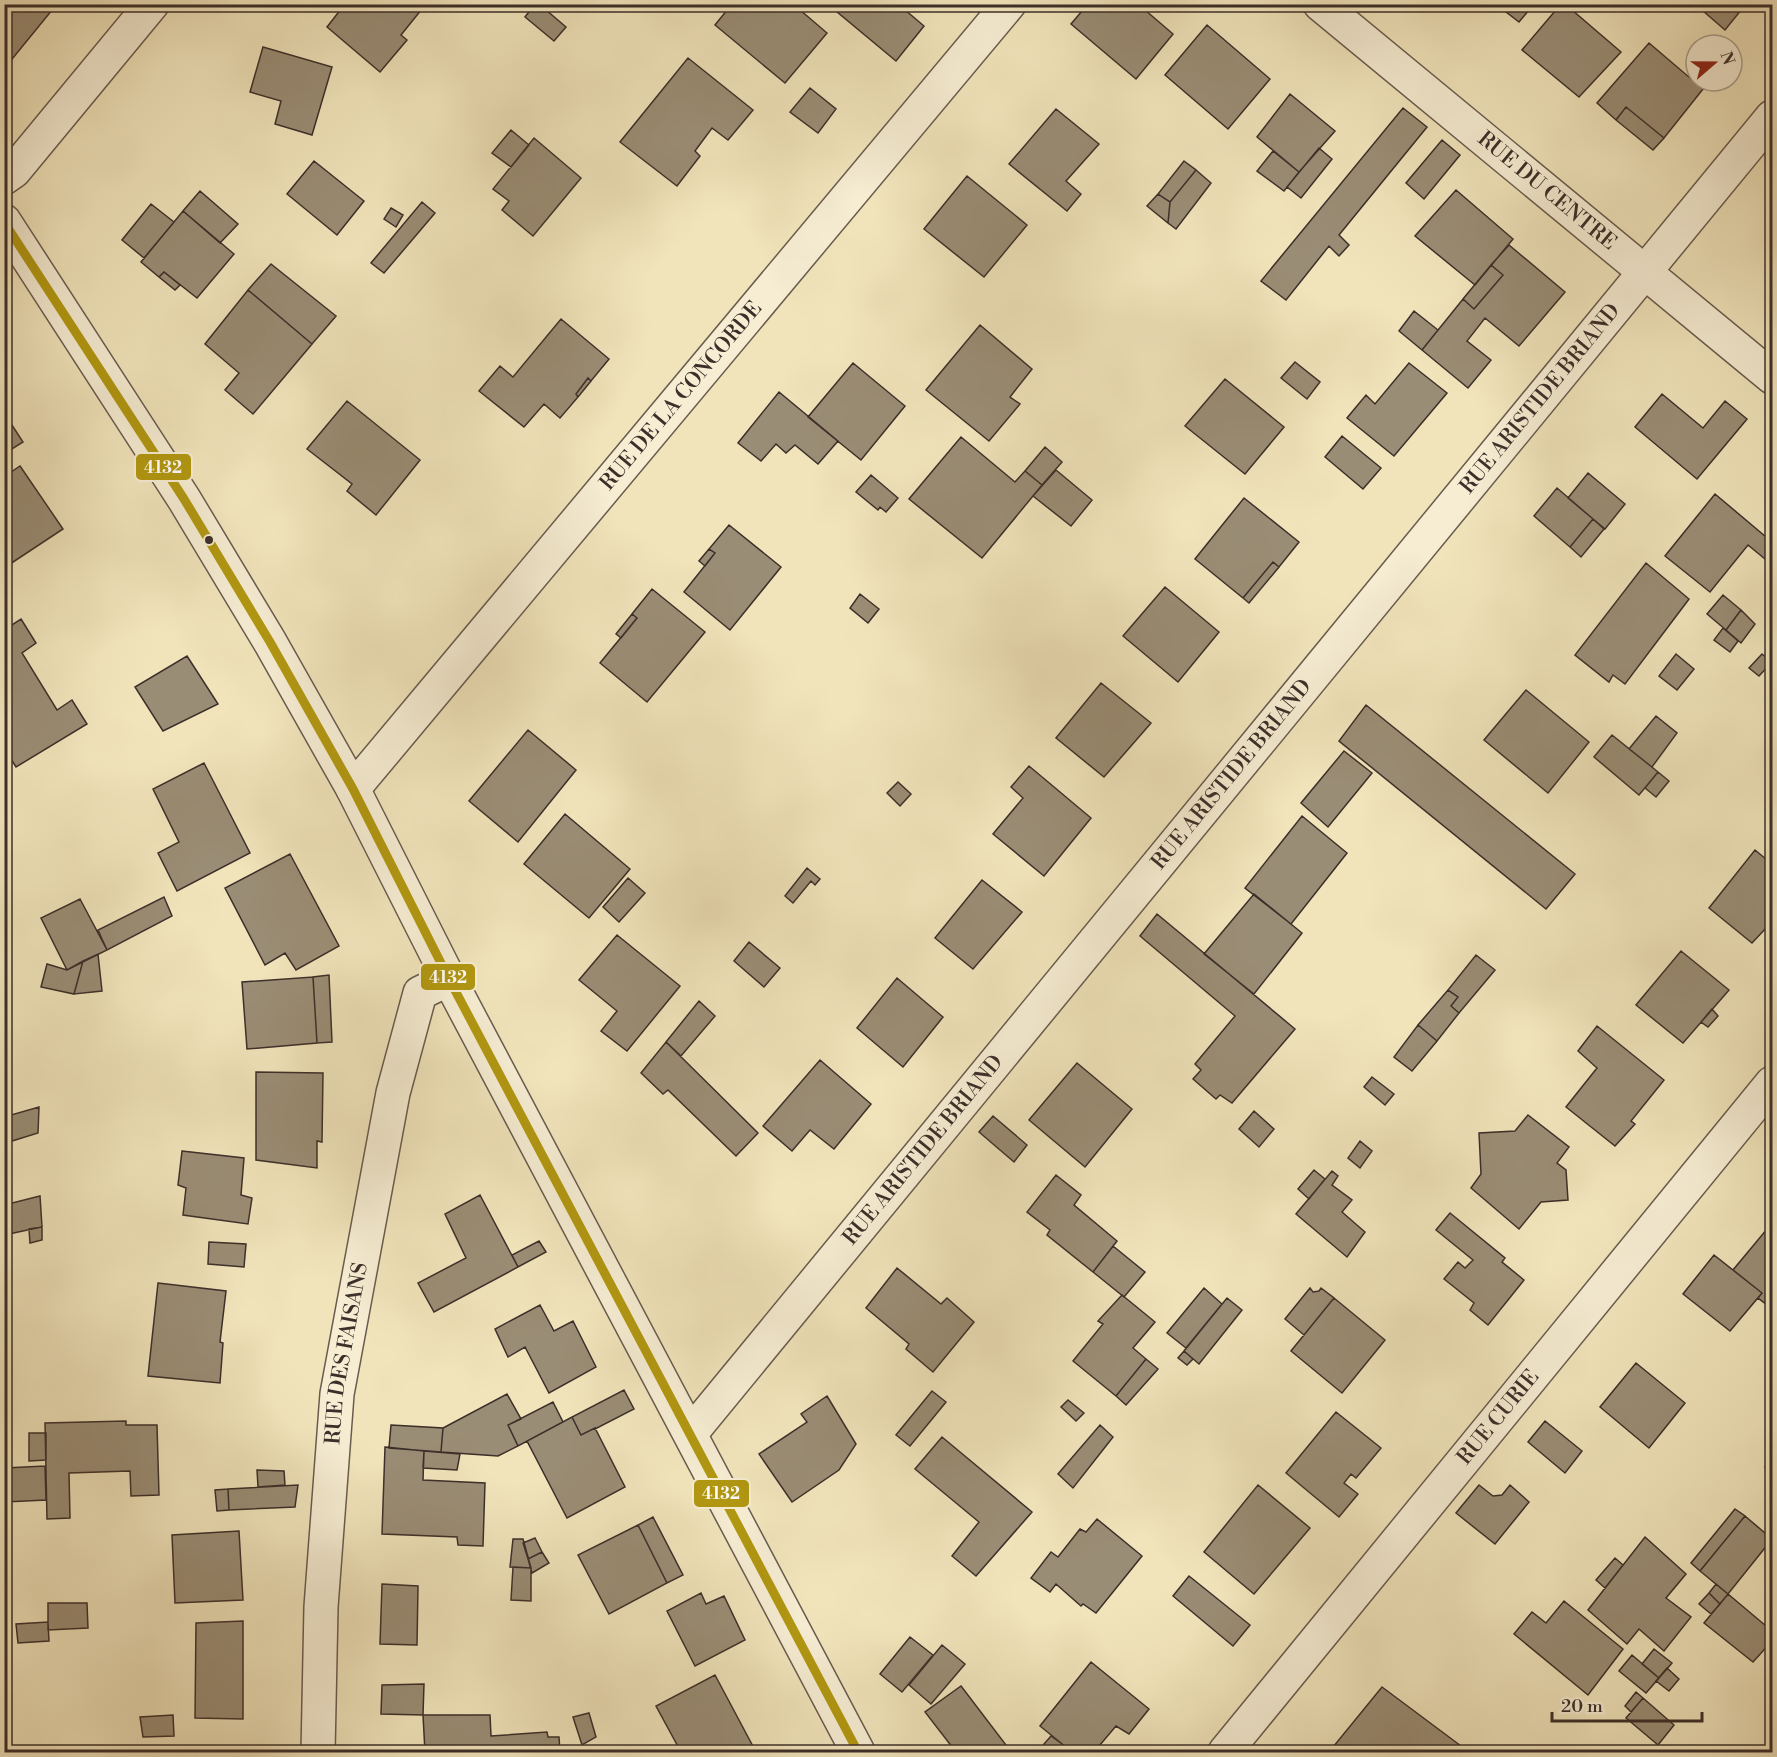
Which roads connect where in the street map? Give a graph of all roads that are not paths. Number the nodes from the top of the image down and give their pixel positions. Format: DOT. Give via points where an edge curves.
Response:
graph roads {
  1 [pos="152,4"];
  2 [pos="1009,4"];
  3 [pos="1320,4"];
  4 [pos="1773,117"];
  5 [pos="4,178"];
  6 [pos="4,221"];
  7 [pos="1645,273"];
  8 [pos="1773,377"];
  9 [pos="353,789"];
  10 [pos="449,979"];
  11 [pos="1773,1083"];
  12 [pos="691,1433"];
  13 [pos="318,1752"];
  14 [pos="858,1752"];
  15 [pos="1225,1752"];
  1 -- 5 [label="street" via="14,171"];
  2 -- 9 [label="street, RUE DE LA CONCORDE"];
  3 -- 7 [label="street, RUE DU CENTRE"];
  4 -- 7 [label="street, RUE ARISTIDE BRIAND"];
  6 -- 9 [label="street" via="184,499"];
  7 -- 8 [label="street, RUE DU CENTRE"];
  7 -- 12 [label="street, RUE ARISTIDE BRIAND"];
  9 -- 10 [label="street"];
  10 -- 12 [label="street"];
  10 -- 13 [label="street, RUE DES FAISANS" via="420,993 393,1094 337,1394 321,1607"];
  11 -- 15 [label="street, RUE CURIE"];
  12 -- 14 [label="street"];
}
